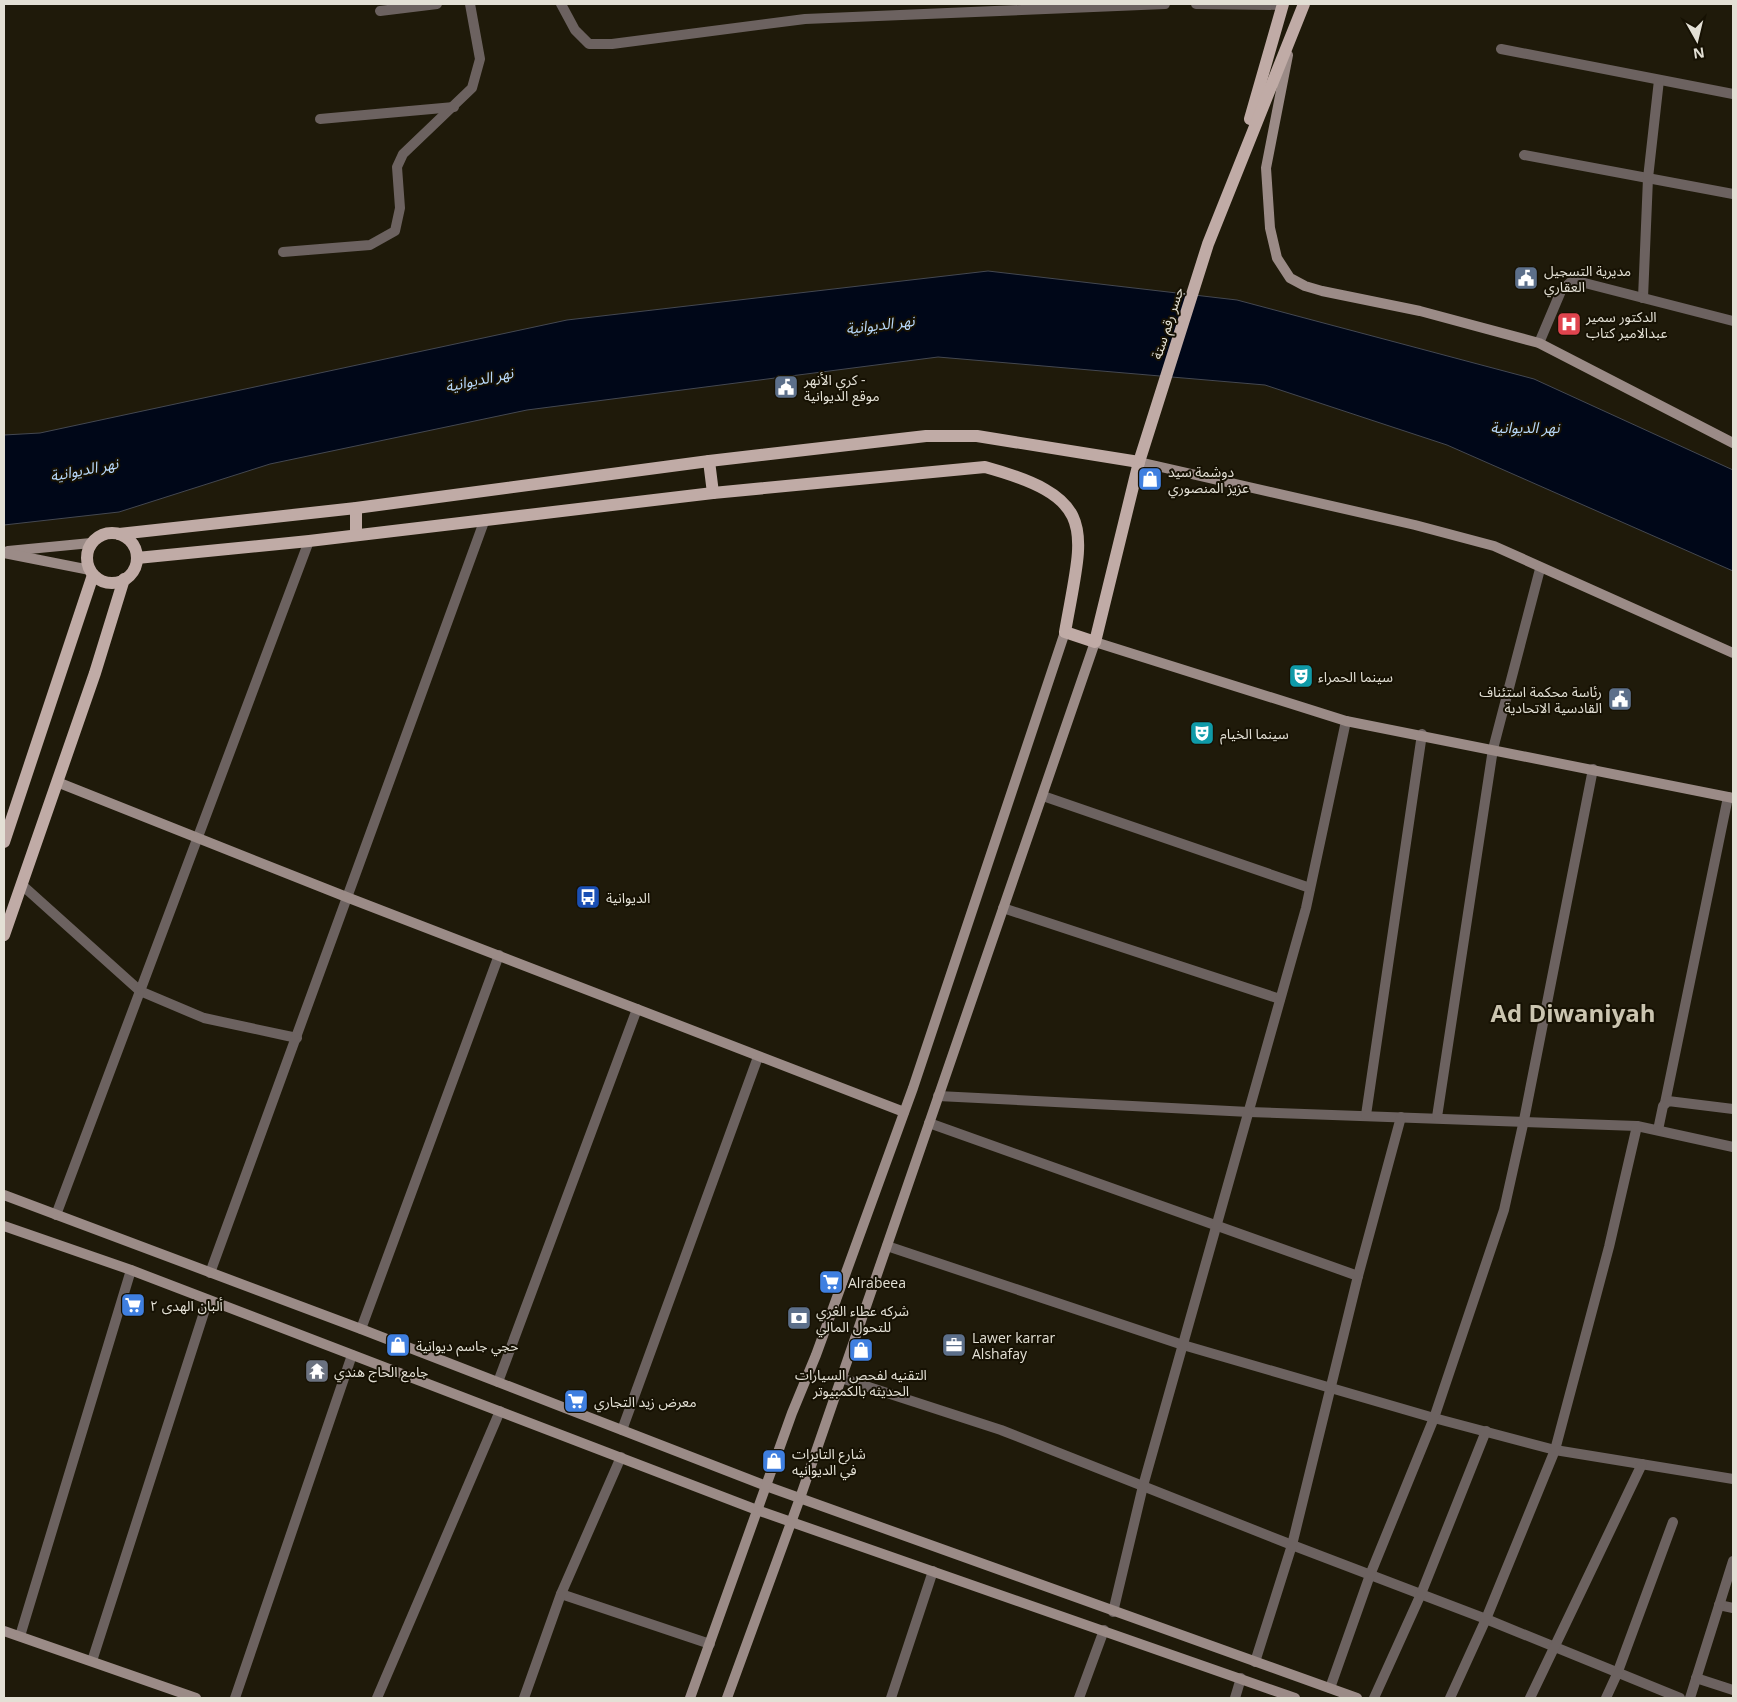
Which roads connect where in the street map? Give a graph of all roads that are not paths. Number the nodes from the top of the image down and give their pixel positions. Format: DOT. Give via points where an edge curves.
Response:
graph roads {
  1 [pos="437,4"];
  2 [pos="470,4"];
  3 [pos="561,4"];
  4 [pos="1164,4"];
  5 [pos="1196,4"];
  6 [pos="1282,4"];
  7 [pos="1304,4"];
  8 [pos="380,11"];
  9 [pos="1293,32"];
  10 [pos="1501,49"];
  11 [pos="1659,80"];
  12 [pos="1733,94"];
  13 [pos="454,108"];
  14 [pos="320,119"];
  15 [pos="1524,155"];
  16 [pos="1236,170"];
  17 [pos="1648,178"];
  18 [pos="1733,194"];
  19 [pos="283,252"];
  20 [pos="1643,298"];
  21 [pos="1733,322"];
  22 [pos="1539,343"];
  23 [pos="1733,443"];
  24 [pos="709,461"];
  25 [pos="1139,462"];
  26 [pos="712,492"];
  27 [pos="356,508"];
  28 [pos="485,519"];
  29 [pos="119,534"];
  30 [pos="356,534"];
  31 [pos="309,541"];
  32 [pos="92,543"];
  33 [pos="4,552"];
  34 [pos="137,558"];
  35 [pos="1540,569"];
  36 [pos="91,572"];
  37 [pos="124,579"];
  38 [pos="1065,632"];
  39 [pos="1096,642"];
  40 [pos="1733,653"];
  41 [pos="1346,720"];
  42 [pos="1422,734"];
  43 [pos="1493,749"];
  44 [pos="1593,769"];
  45 [pos="57,782"];
  46 [pos="1042,796"];
  47 [pos="1730,797"];
  48 [pos="199,838"];
  49 [pos="4,842"];
  50 [pos="22,885"];
  51 [pos="1310,888"];
  52 [pos="349,898"];
  53 [pos="1004,908"];
  54 [pos="4,935"];
  55 [pos="499,955"];
  56 [pos="140,991"];
  57 [pos="1280,999"];
  58 [pos="636,1009"];
  59 [pos="297,1038"];
  60 [pos="758,1057"];
  61 [pos="938,1096"];
  62 [pos="1665,1103"];
  63 [pos="1733,1109"];
  64 [pos="904,1112"];
  65 [pos="1248,1112"];
  66 [pos="1366,1116"];
  67 [pos="1401,1117"];
  68 [pos="1437,1117"];
  69 [pos="1524,1120"];
  70 [pos="929,1123"];
  71 [pos="1638,1126"];
  72 [pos="1658,1130"];
  73 [pos="1733,1147"];
  74 [pos="4,1195"];
  75 [pos="56,1215"];
  76 [pos="1217,1224"];
  77 [pos="4,1226"];
  78 [pos="887,1246"];
  79 [pos="131,1270"];
  80 [pos="210,1273"];
  81 [pos="1358,1276"];
  82 [pos="208,1300"];
  83 [pos="361,1329"];
  84 [pos="1183,1345"];
  85 [pos="352,1355"];
  86 [pos="841,1378"];
  87 [pos="498,1382"];
  88 [pos="1332,1387"];
  89 [pos="500,1411"];
  90 [pos="1434,1418"];
  91 [pos="622,1430"];
  92 [pos="1486,1431"];
  93 [pos="1555,1450"];
  94 [pos="621,1457"];
  95 [pos="1642,1464"];
  96 [pos="1733,1479"];
  97 [pos="766,1486"];
  98 [pos="1143,1486"];
  99 [pos="800,1498"];
  100 [pos="757,1510"];
  101 [pos="791,1522"];
  102 [pos="1674,1522"];
  103 [pos="1292,1545"];
  104 [pos="1733,1561"];
  105 [pos="933,1571"];
  106 [pos="1370,1575"];
  107 [pos="561,1594"];
  108 [pos="1421,1594"];
  109 [pos="1719,1605"];
  110 [pos="1733,1608"];
  111 [pos="1113,1612"];
  112 [pos="1486,1619"];
  113 [pos="1104,1630"];
  114 [pos="4,1631"];
  115 [pos="20,1636"];
  116 [pos="710,1644"];
  117 [pos="1555,1647"];
  118 [pos="92,1661"];
  119 [pos="1255,1662"];
  120 [pos="1617,1674"];
  121 [pos="1241,1678"];
  122 [pos="1696,1678"];
  123 [pos="1330,1688"];
  124 [pos="1733,1690"];
  125 [pos="196,1698"];
  126 [pos="234,1698"];
  127 [pos="376,1698"];
  128 [pos="524,1698"];
  129 [pos="690,1698"];
  130 [pos="727,1698"];
  131 [pos="891,1698"];
  132 [pos="1079,1698"];
  133 [pos="1235,1698"];
  134 [pos="1295,1698"];
  135 [pos="1357,1698"];
  136 [pos="1374,1698"];
  137 [pos="1450,1698"];
  138 [pos="1530,1698"];
  139 [pos="1606,1698"];
  140 [pos="1680,1698"];
  141 [pos="1690,1698"];
  1 -- 8 [label="street"];
  2 -- 13 [label="street" via="480,59 472,88"];
  3 -- 4 [label="street" via="575,30 589,44 612,44 805,19"];
  5 -- 6 [label="street"];
  6 -- 16 [label="main road"];
  7 -- 9 [label="main road"];
  9 -- 16 [label="main road"];
  9 -- 22 [label="main road" via="1266,168 1270,228 1277,258 1285,272 1305,286 1322,291 1420,311"];
  10 -- 11 [label="street"];
  11 -- 12 [label="street"];
  11 -- 17 [label="street"];
  13 -- 14 [label="street"];
  13 -- 19 [label="street" via="403,154 397,167 400,208 395,231 370,245"];
  15 -- 17 [label="street"];
  16 -- 25 [label="main road, جسر رقم ستة" via="1208,244"];
  17 -- 18 [label="street"];
  17 -- 20 [label="street"];
  20 -- 21 [label="street"];
  20 -- 22 [label="street" via="1573,280 1561,291"];
  22 -- 23 [label="main road"];
  24 -- 25 [label="main road" via="887,440 977,436"];
  24 -- 26 [label="main road"];
  24 -- 27 [label="main road"];
  25 -- 35 [label="main road" via="1459,536 1494,546"];
  25 -- 39 [label="main road, جسر رقم ستة"];
  26 -- 28 [label="main road"];
  26 -- 38 [label="main road" via="985,467 1022,477 1063,501 1075,518 1079,554"];
  27 -- 29 [label="main road"];
  27 -- 30 [label="main road"];
  28 -- 30 [label="main road"];
  28 -- 52 [label="street"];
  29 -- 32 [label="main road" via="104,534"];
  29 -- 34 [label="main road" via="132,543"];
  30 -- 31 [label="main road"];
  31 -- 34 [label="main road"];
  31 -- 48 [label="street"];
  32 -- 33 [label="main road"];
  32 -- 36 [label="main road" via="86,559"];
  33 -- 36 [label="main road"];
  34 -- 37 [label="main road" via="131,574"];
  35 -- 40 [label="main road"];
  35 -- 43 [label="street"];
  36 -- 37 [label="main road" via="108,583"];
  36 -- 49 [label="main road"];
  37 -- 45 [label="main road"];
  38 -- 39 [label="main road"];
  38 -- 64 [label="main road" via="980,895"];
  39 -- 41 [label="main road"];
  39 -- 46 [label="main road"];
  41 -- 42 [label="main road"];
  41 -- 51 [label="street"];
  42 -- 43 [label="main road"];
  42 -- 66 [label="street"];
  43 -- 44 [label="main road"];
  43 -- 68 [label="street"];
  44 -- 47 [label="main road"];
  44 -- 69 [label="street"];
  45 -- 48 [label="main road"];
  45 -- 50 [label="main road"];
  46 -- 51 [label="street"];
  46 -- 53 [label="main road"];
  47 -- 62 [label="street"];
  48 -- 52 [label="main road"];
  48 -- 56 [label="street"];
  50 -- 54 [label="main road"];
  50 -- 56 [label="street"];
  51 -- 57 [label="street"];
  52 -- 55 [label="main road"];
  52 -- 59 [label="street"];
  53 -- 57 [label="street"];
  53 -- 61 [label="main road"];
  55 -- 58 [label="main road"];
  55 -- 83 [label="street"];
  56 -- 59 [label="street" via="204,1018"];
  56 -- 75 [label="street"];
  57 -- 65 [label="street"];
  58 -- 60 [label="main road"];
  58 -- 87 [label="street"];
  59 -- 80 [label="street"];
  60 -- 64 [label="main road"];
  60 -- 91 [label="street"];
  61 -- 65 [label="street"];
  61 -- 70 [label="main road"];
  62 -- 63 [label="street" via="1674,1101"];
  62 -- 72 [label="street"];
  64 -- 97 [label="main road"];
  65 -- 66 [label="street"];
  65 -- 76 [label="street"];
  66 -- 67 [label="street"];
  67 -- 68 [label="street"];
  67 -- 81 [label="street"];
  68 -- 69 [label="street"];
  69 -- 71 [label="street"];
  69 -- 90 [label="street" via="1504,1210"];
  70 -- 76 [label="street"];
  70 -- 78 [label="main road"];
  71 -- 72 [label="street"];
  71 -- 93 [label="street"];
  72 -- 73 [label="street"];
  74 -- 75 [label="main road"];
  75 -- 80 [label="main road"];
  76 -- 81 [label="street"];
  76 -- 84 [label="street"];
  77 -- 79 [label="main road"];
  78 -- 84 [label="street"];
  78 -- 86 [label="main road"];
  79 -- 82 [label="main road"];
  79 -- 115 [label="street"];
  80 -- 83 [label="main road"];
  81 -- 88 [label="street"];
  82 -- 85 [label="main road"];
  82 -- 118 [label="street"];
  83 -- 87 [label="main road"];
  84 -- 88 [label="street"];
  84 -- 98 [label="street"];
  85 -- 89 [label="main road"];
  85 -- 126 [label="street"];
  86 -- 98 [label="street" via="1001,1430"];
  86 -- 99 [label="main road"];
  87 -- 91 [label="main road"];
  88 -- 90 [label="street"];
  88 -- 103 [label="street"];
  89 -- 94 [label="main road"];
  89 -- 127 [label="street"];
  90 -- 92 [label="street"];
  90 -- 106 [label="street"];
  91 -- 97 [label="main road"];
  92 -- 93 [label="street"];
  92 -- 108 [label="street"];
  93 -- 95 [label="street"];
  93 -- 112 [label="street"];
  94 -- 100 [label="main road"];
  94 -- 107 [label="street"];
  95 -- 96 [label="street"];
  95 -- 117 [label="street"];
  97 -- 99 [label="main road"];
  97 -- 100 [label="main road"];
  98 -- 103 [label="street"];
  98 -- 111 [label="street"];
  99 -- 101 [label="main road"];
  99 -- 111 [label="main road"];
  100 -- 101 [label="main road"];
  100 -- 116 [label="main road"];
  101 -- 105 [label="main road"];
  101 -- 130 [label="main road"];
  102 -- 120 [label="street"];
  103 -- 106 [label="street"];
  103 -- 119 [label="street"];
  104 -- 109 [label="street"];
  105 -- 113 [label="main road"];
  105 -- 131 [label="street"];
  106 -- 108 [label="street"];
  106 -- 123 [label="street"];
  107 -- 116 [label="street"];
  107 -- 128 [label="street"];
  108 -- 112 [label="street"];
  108 -- 136 [label="street"];
  109 -- 110 [label="street"];
  109 -- 122 [label="street"];
  111 -- 119 [label="main road"];
  112 -- 117 [label="street"];
  112 -- 137 [label="street"];
  113 -- 121 [label="main road"];
  113 -- 132 [label="street"];
  114 -- 115 [label="main road"];
  115 -- 118 [label="main road"];
  116 -- 129 [label="main road"];
  117 -- 120 [label="street"];
  117 -- 138 [label="street"];
  118 -- 125 [label="main road"];
  119 -- 123 [label="main road"];
  120 -- 139 [label="street"];
  120 -- 140 [label="street"];
  121 -- 133 [label="street"];
  121 -- 134 [label="main road"];
  122 -- 124 [label="street"];
  122 -- 141 [label="street"];
  123 -- 135 [label="main road"];
}
